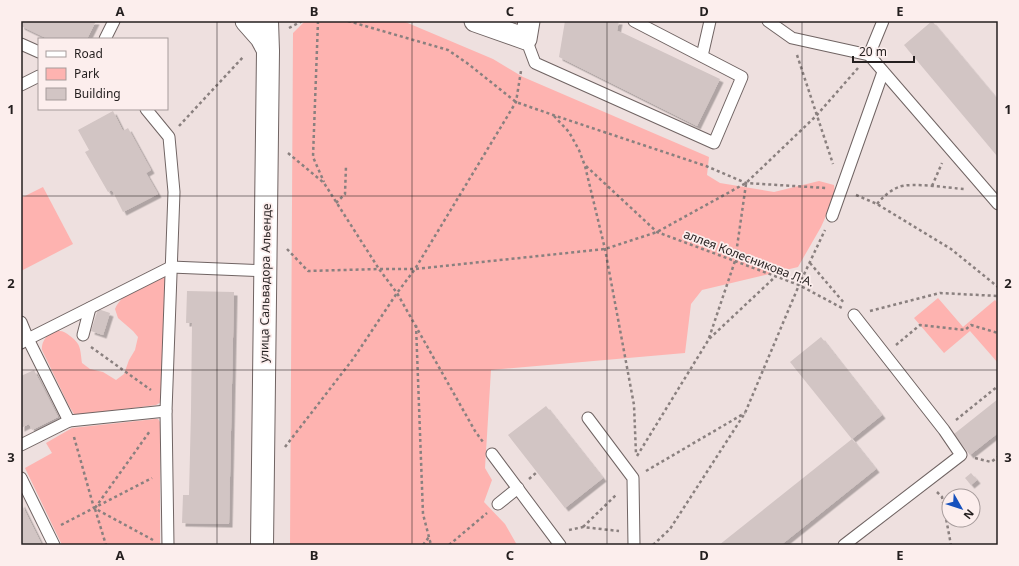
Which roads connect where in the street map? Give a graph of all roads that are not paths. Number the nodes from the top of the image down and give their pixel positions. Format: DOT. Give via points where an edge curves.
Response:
graph roads {
  1 [pos="114,21"];
  2 [pos="246,21"];
  3 [pos="266,21"];
  4 [pos="475,21"];
  5 [pos="634,21"];
  6 [pos="710,21"];
  7 [pos="768,21"];
  8 [pos="883,21"];
  9 [pos="528,30"];
  10 [pos="106,38"];
  11 [pos="21,44"];
  12 [pos="268,51"];
  13 [pos="38,52"];
  14 [pos="702,56"];
  15 [pos="869,56"];
  16 [pos="883,72"];
  17 [pos="38,76"];
  18 [pos="21,85"];
  19 [pos="147,110"];
  20 [pos="998,204"];
  21 [pos="832,216"];
  22 [pos="171,267"];
  23 [pos="265,271"];
  24 [pos="90,308"];
  25 [pos="854,315"];
  26 [pos="21,322"];
  27 [pos="83,335"];
  28 [pos="25,341"];
  29 [pos="166,406"];
  30 [pos="588,418"];
  31 [pos="69,421"];
  32 [pos="21,445"];
  33 [pos="492,454"];
  34 [pos="21,478"];
  35 [pos="518,488"];
  36 [pos="498,504"];
  37 [pos="54,545"];
  38 [pos="168,545"];
  39 [pos="262,545"];
  40 [pos="560,545"];
  41 [pos="634,545"];
  42 [pos="844,545"];
  1 -- 10 [label="lane"];
  2 -- 12 [label="street" via="261,38"];
  3 -- 12 [label="street, улица Сальвадора Альенде"];
  4 -- 9 [label="street"];
  5 -- 14 [label="lane"];
  6 -- 14 [label="lane"];
  7 -- 15 [label="lane" via="792,38"];
  8 -- 15 [label="lane"];
  9 -- 14 [label="lane" via="535,63 714,144 742,77"];
  11 -- 13 [label="lane"];
  12 -- 23 [label="street, улица Сальвадора Альенде"];
  15 -- 16 [label="lane"];
  16 -- 20 [label="lane"];
  16 -- 21 [label="lane"];
  17 -- 18 [label="lane"];
  19 -- 22 [label="lane" via="169,137 174,192"];
  22 -- 23 [label="lane"];
  22 -- 24 [label="lane"];
  22 -- 29 [label="lane"];
  23 -- 39 [label="street, улица Сальвадора Альенде"];
  24 -- 27 [label="lane"];
  24 -- 28 [label="lane"];
  25 -- 42 [label="lane" via="961,455"];
  26 -- 28 [label="lane"];
  28 -- 31 [label="lane"];
  29 -- 31 [label="lane"];
  29 -- 38 [label="lane"];
  30 -- 41 [label="lane" via="633,478"];
  31 -- 32 [label="lane"];
  33 -- 35 [label="lane"];
  34 -- 37 [label="lane"];
  35 -- 36 [label="lane"];
  35 -- 40 [label="lane"];
}
